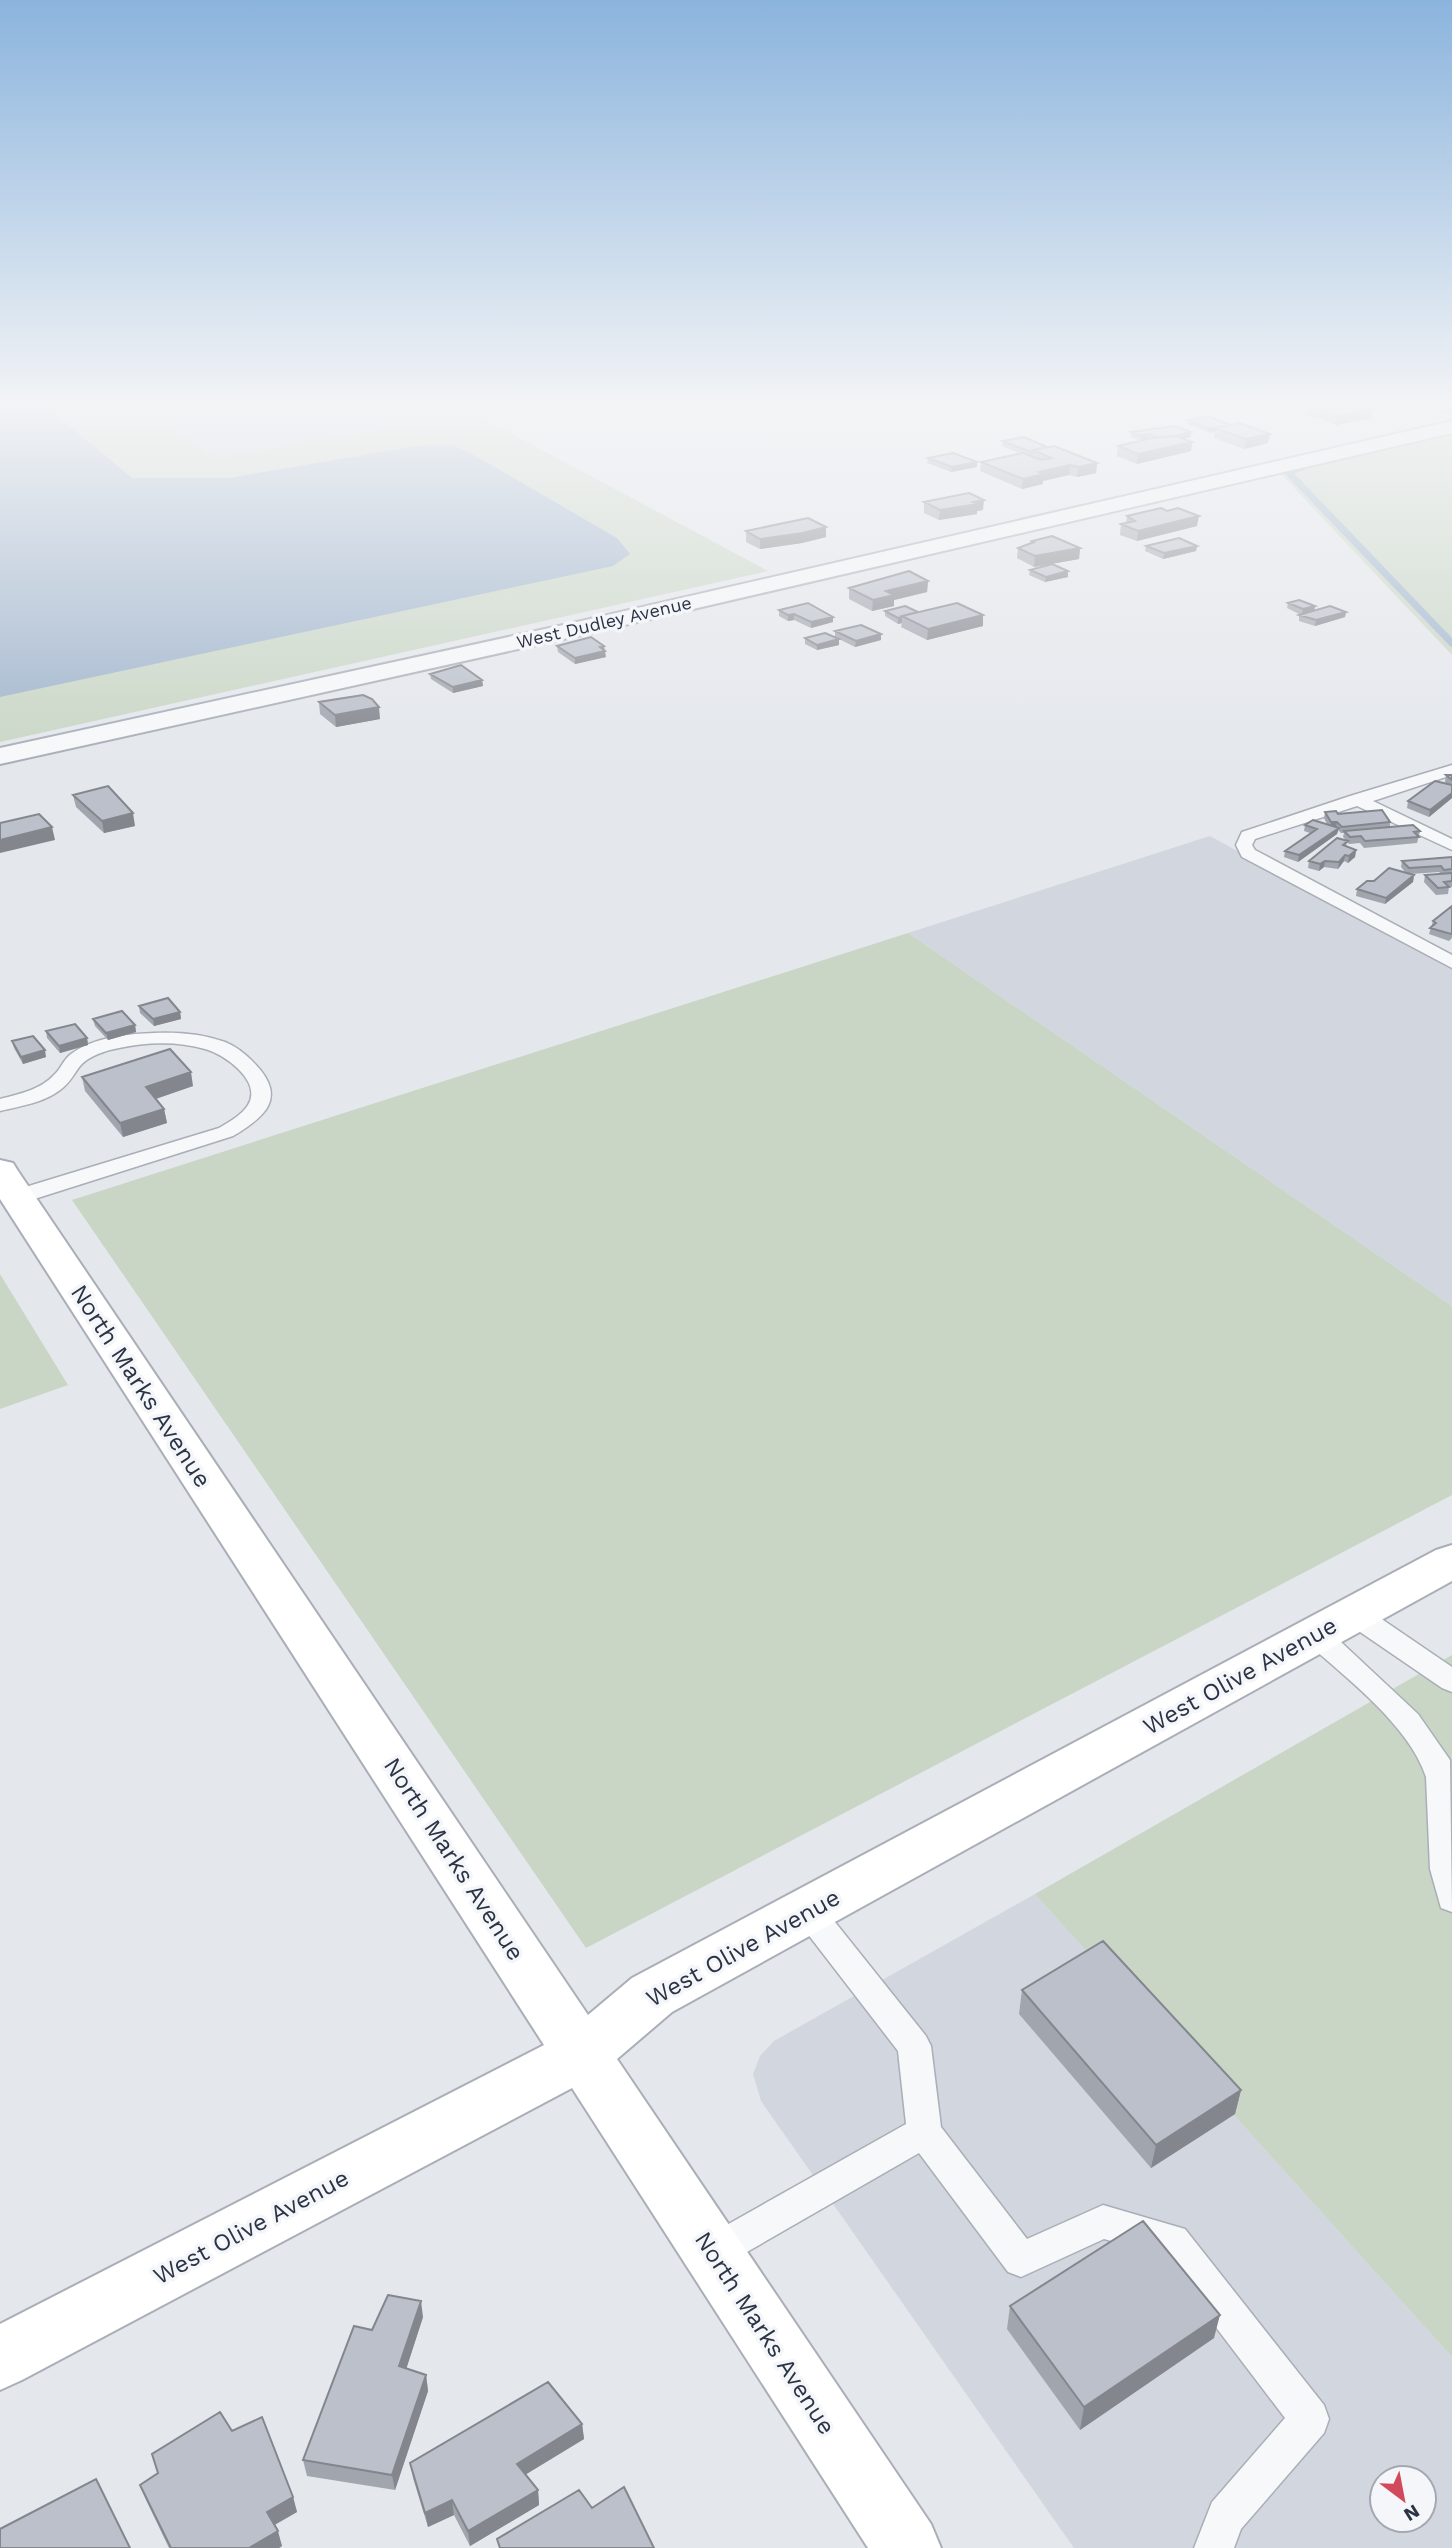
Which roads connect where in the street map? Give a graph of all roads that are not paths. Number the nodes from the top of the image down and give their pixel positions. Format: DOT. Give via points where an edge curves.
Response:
graph roads {
  1 [pos="1019,527"];
  2 [pos="0,756"];
  3 [pos="1452,770"];
  4 [pos="1356,799"];
  5 [pos="1452,845"];
  6 [pos="1451,961"];
  7 [pos="0,1105"];
  8 [pos="9,1184"];
  9 [pos="1452,1561"];
  10 [pos="1335,1624"];
  11 [pos="1452,1681"];
  12 [pos="1452,1899"];
  13 [pos="808,1911"];
  14 [pos="582,2054"];
  15 [pos="924,2132"];
  16 [pos="713,2252"];
  17 [pos="0,2358"];
  18 [pos="906,2548"];
  19 [pos="1214,2548"];
  1 -- 2 [label="street, West Dudley Avenue"];
  3 -- 4 [label="lane"];
  4 -- 5 [label="lane"];
  4 -- 6 [label="lane" via="1248,836 1244,845 1248,853"];
  7 -- 8 [label="lane" via="44,1093 65,1076 73,1061 92,1051 118,1042 154,1040 188,1039 232,1053 257,1076 264,1092 246,1121 226,1132"];
  8 -- 14 [label="main road, North Marks Avenue"];
  9 -- 10 [label="main road, West Olive Avenue"];
  10 -- 11 [label="lane"];
  10 -- 12 [label="lane" via="1418,1730 1441,1774 1444,1875"];
  10 -- 13 [label="main road, West Olive Avenue"];
  13 -- 14 [label="main road, West Olive Avenue" via="652,1995"];
  13 -- 15 [label="lane" via="914,2046"];
  14 -- 16 [label="main road, North Marks Avenue"];
  14 -- 17 [label="main road, West Olive Avenue"];
  15 -- 16 [label="lane"];
  15 -- 19 [label="lane" via="1021,2260 1103,2222 1172,2241 1310,2419 1226,2516"];
  16 -- 18 [label="main road, North Marks Avenue"];
}
